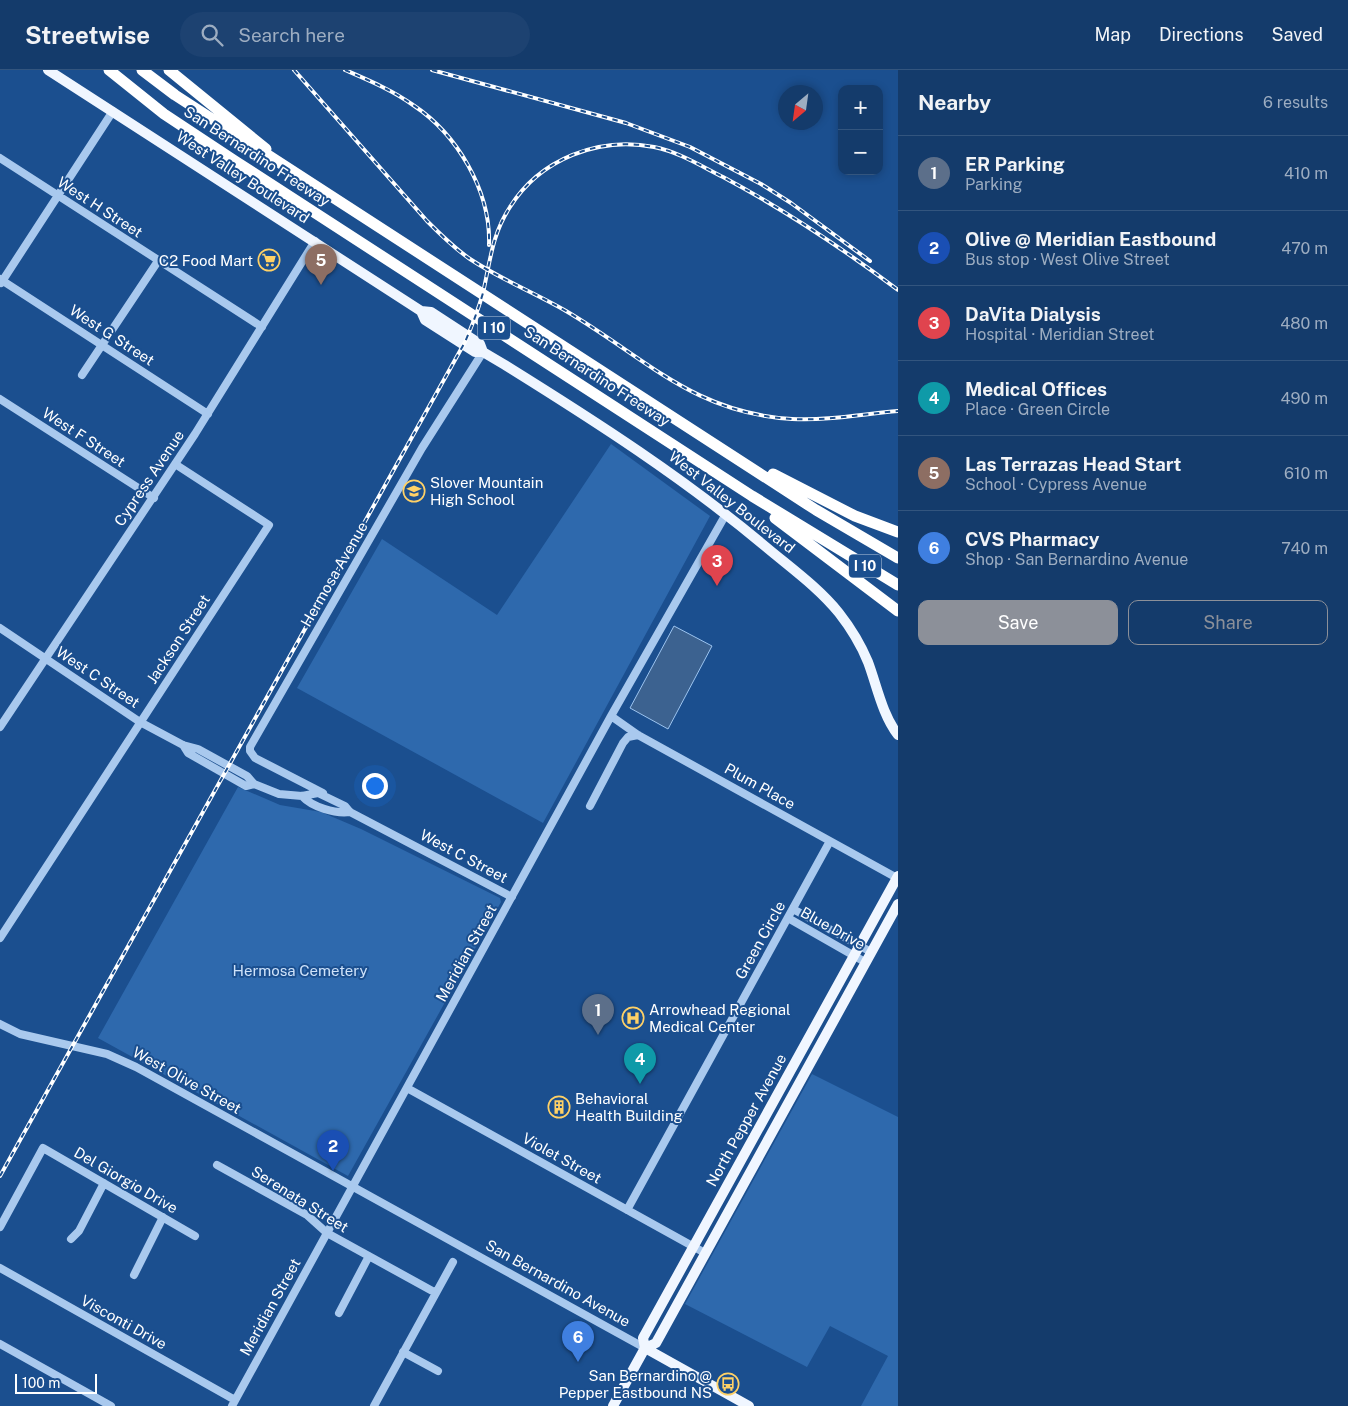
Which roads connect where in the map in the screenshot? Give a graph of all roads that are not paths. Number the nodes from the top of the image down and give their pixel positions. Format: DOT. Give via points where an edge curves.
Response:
graph roads {
  1 [pos="48,70"];
  2 [pos="109,70"];
  3 [pos="142,70"];
  4 [pos="169,70"];
  5 [pos="112,111"];
  6 [pos="0,158"];
  7 [pos="279,163"];
  8 [pos="59,196"];
  9 [pos="315,241"];
  10 [pos="158,261"];
  11 [pos="1,281"];
  12 [pos="262,327"];
  13 [pos="102,344"];
  14 [pos="483,352"];
  15 [pos="82,375"];
  16 [pos="0,399"];
  17 [pos="208,414"];
  18 [pos="715,445"];
  19 [pos="175,464"];
  20 [pos="752,496"];
  21 [pos="154,498"];
  22 [pos="726,514"];
  23 [pos="898,532"];
  24 [pos="898,558"];
  25 [pos="898,585"];
  26 [pos="898,611"];
  27 [pos="0,628"];
  28 [pos="46,657"];
  29 [pos="611,716"];
  30 [pos="140,722"];
  31 [pos="0,727"];
  32 [pos="638,734"];
  33 [pos="898,735"];
  34 [pos="295,777"];
  35 [pos="298,796"];
  36 [pos="326,796"];
  37 [pos="590,806"];
  38 [pos="350,812"];
  39 [pos="830,841"];
  40 [pos="898,877"];
  41 [pos="512,897"];
  42 [pos="898,904"];
  43 [pos="882,905"];
  44 [pos="793,909"];
  45 [pos="788,918"];
  46 [pos="881,933"];
  47 [pos="0,938"];
  48 [pos="859,946"];
  49 [pos="870,952"];
  50 [pos="854,956"];
  51 [pos="865,962"];
  52 [pos="0,1024"];
  53 [pos="407,1088"];
  54 [pos="217,1164"];
  55 [pos="104,1183"];
  56 [pos="352,1187"];
  57 [pos="626,1210"];
  58 [pos="163,1217"];
  59 [pos="0,1227"];
  60 [pos="327,1233"];
  61 [pos="195,1236"];
  62 [pos="71,1239"];
  63 [pos="693,1246"];
  64 [pos="705,1252"];
  65 [pos="369,1256"];
  66 [pos="453,1262"];
  67 [pos="0,1268"];
  68 [pos="134,1275"];
  69 [pos="436,1292"];
  70 [pos="339,1313"];
  71 [pos="0,1344"];
  72 [pos="645,1348"];
  73 [pos="403,1352"];
  74 [pos="438,1371"];
  75 [pos="233,1403"];
  76 [pos="111,1406"];
  77 [pos="374,1406"];
  78 [pos="613,1406"];
  79 [pos="749,1406"];
  1 -- 5 [label="main road, West Valley Boulevard"];
  2 -- 20 [label="highway, San Bernardino Freeway / I 10" via="164,114"];
  3 -- 7 [label="highway, San Bernardino Freeway / I 10"];
  4 -- 7 [label="highway" via="260,143"];
  5 -- 8 [label="street"];
  5 -- 9 [label="main road, West Valley Boulevard"];
  6 -- 8 [label="street, West H Street"];
  7 -- 18 [label="highway, San Bernardino Freeway / I 10"];
  8 -- 10 [label="street, West H Street"];
  8 -- 11 [label="street"];
  9 -- 12 [label="street, Cypress Avenue"];
  9 -- 14 [label="main road, West Valley Boulevard" via="421,311 431,312 480,344"];
  10 -- 12 [label="street, West H Street"];
  10 -- 13 [label="street"];
  11 -- 13 [label="street, West G Street"];
  12 -- 17 [label="street, Cypress Avenue"];
  13 -- 15 [label="street"];
  13 -- 17 [label="street, West G Street"];
  14 -- 22 [label="main road, West Valley Boulevard" via="649,458"];
  14 -- 34 [label="street, Hermosa Avenue" via="422,448 250,747 255,758"];
  16 -- 21 [label="street, West F Street"];
  17 -- 19 [label="street, Cypress Avenue"];
  18 -- 23 [label="highway" via="855,516"];
  18 -- 24 [label="highway, San Bernardino Freeway / I 10"];
  19 -- 21 [label="street, Cypress Avenue"];
  19 -- 30 [label="street, Jackson Street" via="269,525"];
  20 -- 25 [label="highway, San Bernardino Freeway / I 10"];
  20 -- 26 [label="highway" via="780,522"];
  21 -- 28 [label="street, Cypress Avenue"];
  22 -- 29 [label="street, Meridian Street"];
  22 -- 33 [label="main road, West Valley Boulevard" via="839,613 867,660 885,712"];
  27 -- 28 [label="street, West C Street"];
  28 -- 30 [label="street, West C Street"];
  28 -- 31 [label="street, Cypress Avenue"];
  29 -- 32 [label="street, Plum Place"];
  29 -- 41 [label="street, Meridian Street"];
  30 -- 35 [label="street, West C Street" via="182,745 198,749 247,776 254,784 280,794"];
  30 -- 47 [label="street, Jackson Street"];
  32 -- 37 [label="street" via="628,737 623,743"];
  32 -- 39 [label="street, Plum Place"];
  34 -- 35 [label="street"];
  34 -- 36 [label="street"];
  35 -- 36 [label="street, West C Street" via="318,793"];
  35 -- 38 [label="street, West C Street" via="341,814"];
  36 -- 38 [label="street, West C Street"];
  38 -- 41 [label="street, West C Street"];
  39 -- 40 [label="street, Plum Place"];
  39 -- 44 [label="street, Green Circle"];
  40 -- 43 [label="main road, North Pepper Avenue"];
  41 -- 53 [label="street, Meridian Street"];
  42 -- 46 [label="main road, North Pepper Avenue"];
  43 -- 46 [label="main road"];
  43 -- 48 [label="main road, North Pepper Avenue"];
  44 -- 45 [label="street, Green Circle"];
  44 -- 48 [label="street, Blue Drive"];
  45 -- 50 [label="street, Blue Drive"];
  45 -- 57 [label="street, Green Circle"];
  46 -- 49 [label="main road, North Pepper Avenue"];
  48 -- 49 [label="street, Blue Drive"];
  48 -- 50 [label="main road, North Pepper Avenue"];
  49 -- 51 [label="main road, North Pepper Avenue"];
  50 -- 51 [label="street, Blue Drive"];
  50 -- 63 [label="main road, North Pepper Avenue"];
  51 -- 64 [label="main road, North Pepper Avenue"];
  52 -- 56 [label="street, West Olive Street" via="20,1034 118,1058"];
  53 -- 56 [label="street, Meridian Street"];
  53 -- 57 [label="street, Violet Street"];
  54 -- 60 [label="street, Serenata Street" via="306,1215"];
  55 -- 58 [label="street, Del Giorgio Drive"];
  55 -- 59 [label="street, Del Giorgio Drive" via="43,1148"];
  55 -- 62 [label="street"];
  56 -- 60 [label="street, Meridian Street"];
  56 -- 72 [label="street, San Bernardino Avenue"];
  57 -- 63 [label="street, Violet Street"];
  58 -- 61 [label="street, Del Giorgio Drive"];
  58 -- 68 [label="street"];
  60 -- 65 [label="street, Serenata Street"];
  60 -- 75 [label="street, Meridian Street"];
  63 -- 64 [label="street, Violet Street"];
  63 -- 72 [label="main road, North Pepper Avenue" via="643,1338"];
  64 -- 72 [label="main road, North Pepper Avenue" via="656,1343"];
  65 -- 69 [label="street, Serenata Street"];
  65 -- 70 [label="street"];
  66 -- 69 [label="street"];
  67 -- 75 [label="street, Visconti Drive"];
  69 -- 73 [label="street"];
  71 -- 76 [label="street"];
  72 -- 78 [label="main road"];
  72 -- 79 [label="main road, San Bernardino Avenue"];
  73 -- 74 [label="street"];
  73 -- 77 [label="street"];
}
